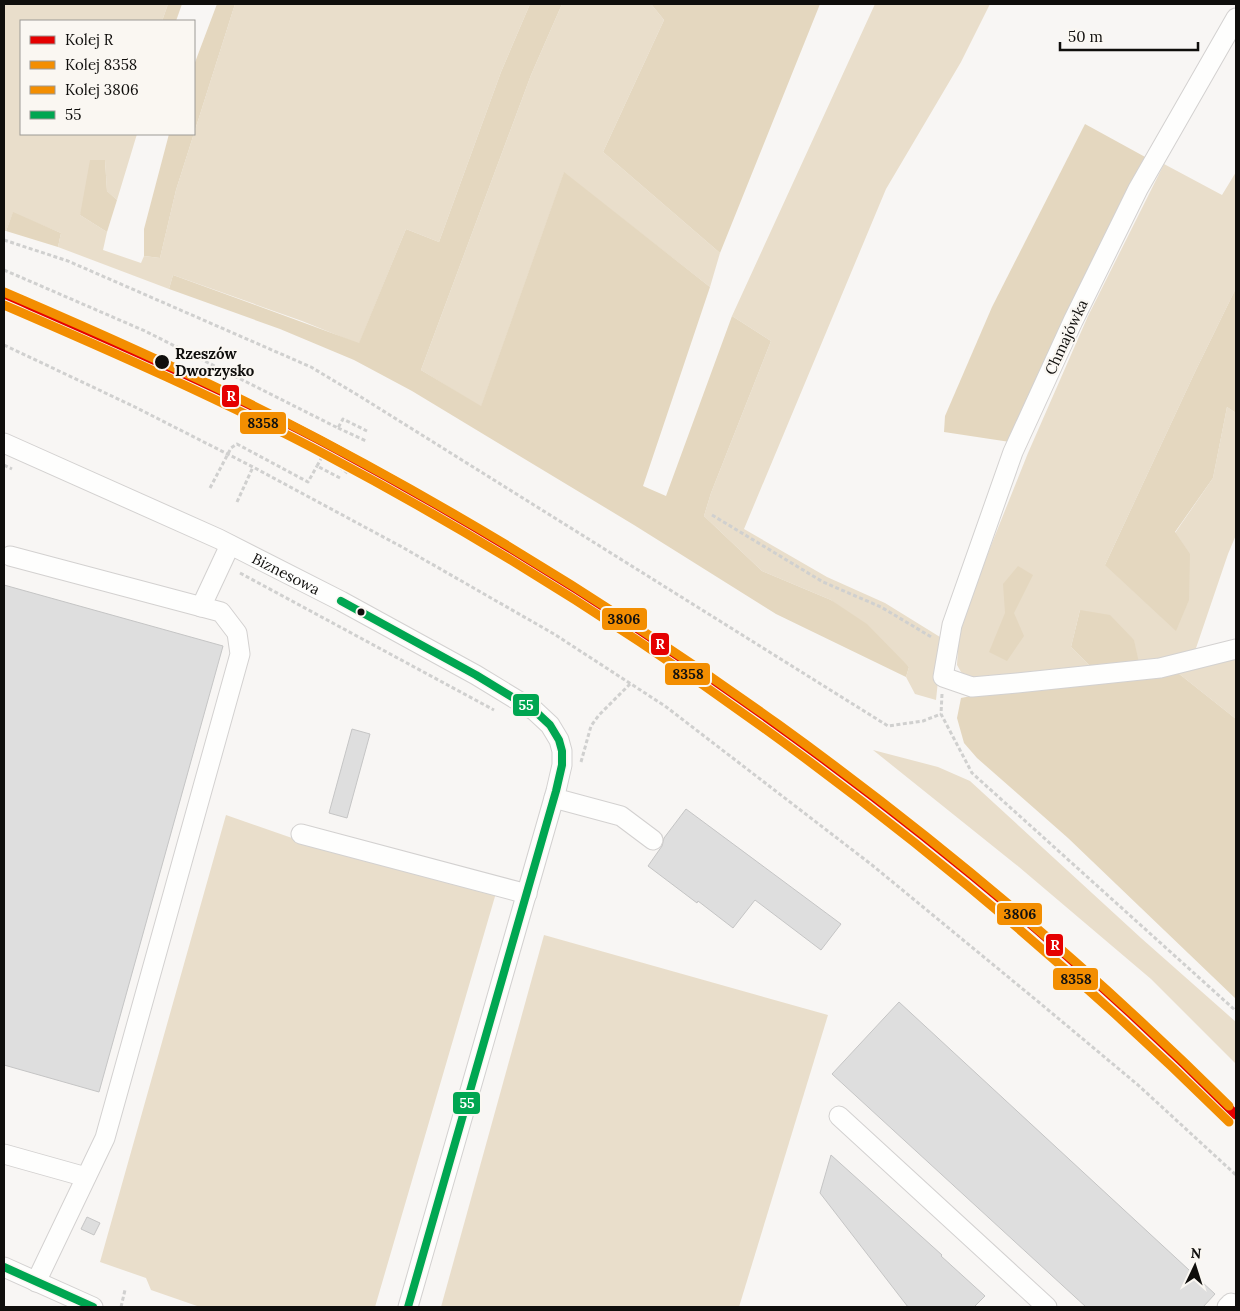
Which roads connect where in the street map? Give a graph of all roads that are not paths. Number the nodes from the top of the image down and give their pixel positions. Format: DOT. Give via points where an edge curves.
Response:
graph roads {
  1 [pos="1236,18"];
  2 [pos="4,444"];
  3 [pos="230,545"];
  4 [pos="10,556"];
  5 [pos="201,607"];
  6 [pos="1236,649"];
  7 [pos="554,798"];
  8 [pos="301,834"];
  9 [pos="653,840"];
  10 [pos="527,894"];
  11 [pos="839,1116"];
  12 [pos="4,1154"];
  13 [pos="86,1177"];
  14 [pos="4,1268"];
  15 [pos="36,1282"];
  16 [pos="93,1307"];
  17 [pos="408,1307"];
  18 [pos="1047,1307"];
  1 -- 6 [label="street, Chmajówka" via="1138,189 1013,452 952,625 943,677 972,687 1017,683 1160,668"];
  2 -- 3 [label="street, Biznesowa"];
  3 -- 5 [label="street"];
  3 -- 7 [label="street, Biznesowa" via="366,615 535,711 550,724 562,751"];
  4 -- 5 [label="street"];
  5 -- 13 [label="street" via="221,612 237,633 240,654 105,1138"];
  7 -- 9 [label="street" via="621,816"];
  7 -- 10 [label="street, Biznesowa"];
  8 -- 10 [label="street"];
  10 -- 17 [label="street, Biznesowa"];
  11 -- 18 [label="street"];
  12 -- 13 [label="street"];
  13 -- 15 [label="street"];
  14 -- 15 [label="street"];
  15 -- 16 [label="street"];
}
